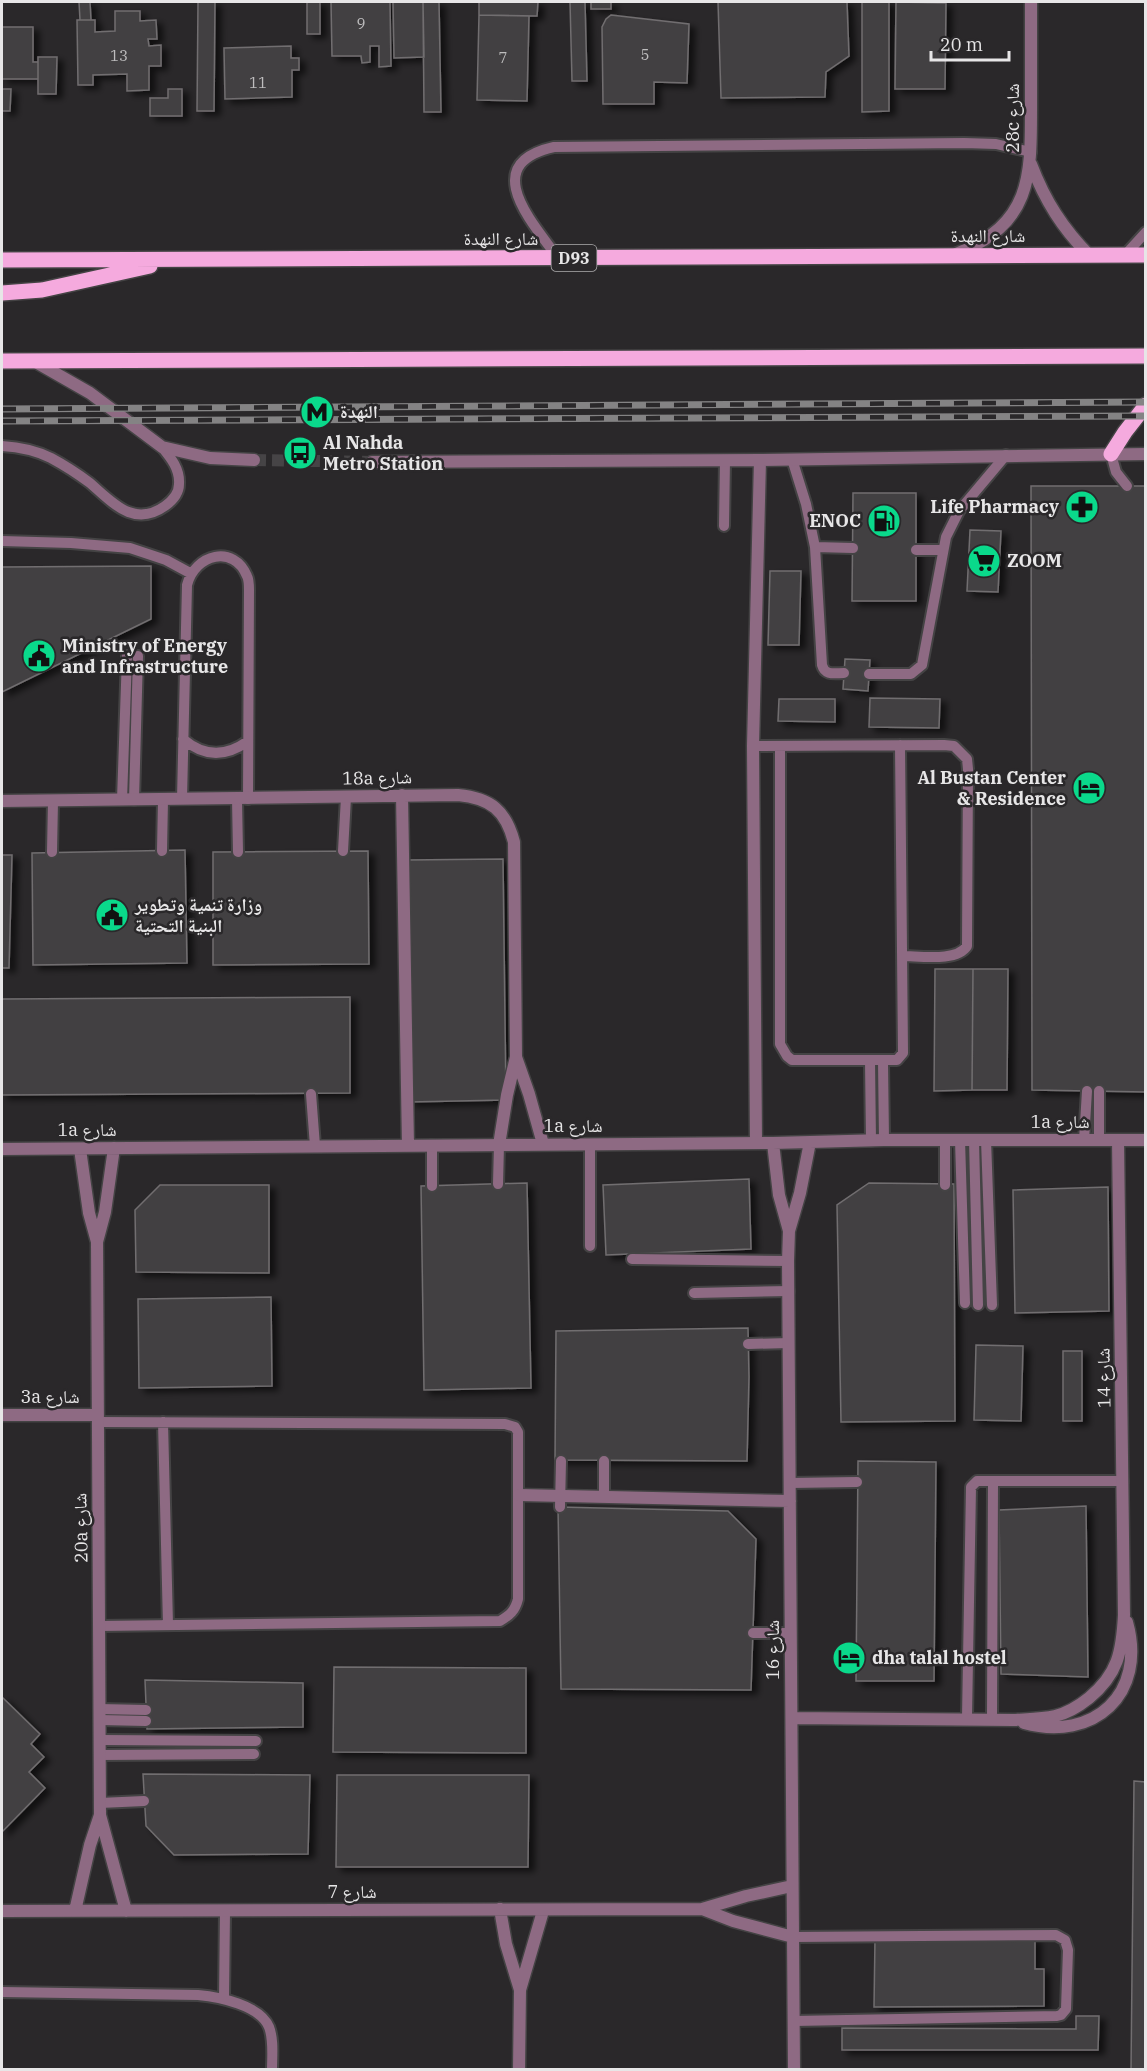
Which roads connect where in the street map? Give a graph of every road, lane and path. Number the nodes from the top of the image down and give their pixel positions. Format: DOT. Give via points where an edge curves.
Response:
graph roads {
  1 [pos="1031,2"];
  2 [pos="1031,157"];
  3 [pos="1146,232"];
  4 [pos="953,255"];
  5 [pos="1125,255"];
  6 [pos="1146,255"];
  7 [pos="1090,256"];
  8 [pos="558,258"];
  9 [pos="2,260"];
  10 [pos="174,260"];
  11 [pos="2,293"];
  12 [pos="1146,356"];
  13 [pos="2,361"];
  14 [pos="33,361"];
  15 [pos="1146,405"];
  16 [pos="2,446"];
  17 [pos="162,447"];
  18 [pos="1111,454"];
  19 [pos="1146,454"];
  20 [pos="1006,455"];
  21 [pos="792,459"];
  22 [pos="254,460"];
  23 [pos="725,460"];
  24 [pos="760,460"];
  25 [pos="372,462"];
  26 [pos="1127,486"];
  27 [pos="724,526"];
  28 [pos="2,541"];
  29 [pos="815,547"];
  30 [pos="853,548"];
  31 [pos="916,550"];
  32 [pos="942,550"];
  33 [pos="190,573"];
  34 [pos="132,656"];
  35 [pos="844,674"];
  36 [pos="869,674"];
  37 [pos="183,738"];
  38 [pos="248,741"];
  39 [pos="900,745"];
  40 [pos="753,746"];
  41 [pos="780,746"];
  42 [pos="402,795"];
  43 [pos="346,797"];
  44 [pos="182,799"];
  45 [pos="243,799"];
  46 [pos="128,800"];
  47 [pos="163,800"];
  48 [pos="2,801"];
  49 [pos="53,801"];
  50 [pos="162,851"];
  51 [pos="343,851"];
  52 [pos="52,852"];
  53 [pos="238,852"];
  54 [pos="902,956"];
  55 [pos="516,1057"];
  56 [pos="883,1060"];
  57 [pos="870,1061"];
  58 [pos="311,1094"];
  59 [pos="877,1140"];
  60 [pos="960,1140"];
  61 [pos="980,1140"];
  62 [pos="1084,1140"];
  63 [pos="1099,1140"];
  64 [pos="1118,1140"];
  65 [pos="1146,1140"];
  66 [pos="945,1141"];
  67 [pos="810,1142"];
  68 [pos="756,1143"];
  69 [pos="773,1143"];
  70 [pos="543,1144"];
  71 [pos="590,1144"];
  72 [pos="432,1145"];
  73 [pos="499,1145"];
  74 [pos="315,1146"];
  75 [pos="408,1146"];
  76 [pos="114,1148"];
  77 [pos="2,1149"];
  78 [pos="80,1149"];
  79 [pos="498,1184"];
  80 [pos="945,1185"];
  81 [pos="432,1186"];
  82 [pos="789,1231"];
  83 [pos="98,1242"];
  84 [pos="590,1246"];
  85 [pos="632,1259"];
  86 [pos="788,1261"];
  87 [pos="789,1291"];
  88 [pos="694,1293"];
  89 [pos="965,1303"];
  90 [pos="978,1305"];
  91 [pos="992,1305"];
  92 [pos="789,1343"];
  93 [pos="748,1344"];
  94 [pos="2,1415"];
  95 [pos="98,1419"];
  96 [pos="163,1422"];
  97 [pos="561,1461"];
  98 [pos="604,1461"];
  99 [pos="993,1481"];
  100 [pos="1124,1481"];
  101 [pos="858,1482"];
  102 [pos="790,1483"];
  103 [pos="519,1495"];
  104 [pos="604,1497"];
  105 [pos="790,1501"];
  106 [pos="560,1502"];
  107 [pos="1124,1615"];
  108 [pos="168,1625"];
  109 [pos="99,1626"];
  110 [pos="753,1633"];
  111 [pos="791,1633"];
  112 [pos="100,1715"];
  113 [pos="146,1715"];
  114 [pos="792,1718"];
  115 [pos="967,1718"];
  116 [pos="992,1719"];
  117 [pos="1013,1720"];
  118 [pos="100,1740"];
  119 [pos="256,1741"];
  120 [pos="254,1754"];
  121 [pos="100,1755"];
  122 [pos="144,1801"];
  123 [pos="100,1809"];
  124 [pos="792,1886"];
  125 [pos="500,1909"];
  126 [pos="702,1909"];
  127 [pos="2,1911"];
  128 [pos="75,1911"];
  129 [pos="126,1911"];
  130 [pos="225,1911"];
  131 [pos="543,1911"];
  132 [pos="793,1937"];
  133 [pos="520,1990"];
  134 [pos="2,1992"];
  135 [pos="224,1999"];
  136 [pos="794,2021"];
  137 [pos="272,2070"];
  138 [pos="519,2070"];
  139 [pos="794,2070"];
  1 -- 2 [label="street, 28c شارع"];
  2 -- 4 [label="street, 28c شارع" via="1025,190 1014,212 983,241"];
  2 -- 7 [label="street, 28c شارع" via="1039,185 1060,223"];
  2 -- 8 [label="lane" via="996,144 963,142 547,148 520,165 515,188 526,214"];
  3 -- 5 [label="lane"];
  4 -- 7 [label="main road, شارع النهدة / D93"];
  4 -- 8 [label="main road, شارع النهدة / D93"];
  5 -- 6 [label="main road, شارع النهدة / D93"];
  5 -- 7 [label="main road, شارع النهدة / D93"];
  8 -- 10 [label="main road, شارع النهدة / D93"];
  9 -- 10 [label="main road, شارع النهدة / D93"];
  10 -- 11 [label="main road" via="42,290"];
  12 -- 14 [label="main road"];
  13 -- 14 [label="main road"];
  14 -- 17 [label="street" via="90,393"];
  15 -- 18 [label="main road"];
  16 -- 17 [label="lane" via="48,457 126,512 140,516 157,512 172,501 179,486 178,470"];
  17 -- 22 [label="street" via="210,458"];
  18 -- 19 [label="street"];
  18 -- 20 [label="street"];
  18 -- 26 [label="lane" via="1116,472"];
  20 -- 21 [label="street"];
  20 -- 32 [label="lane" via="959,511"];
  21 -- 24 [label="street"];
  21 -- 29 [label="lane"];
  23 -- 24 [label="street"];
  23 -- 25 [label="street"];
  23 -- 27 [label="lane"];
  24 -- 40 [label="street"];
  28 -- 33 [label="lane" via="130,548"];
  29 -- 30 [label="lane"];
  29 -- 35 [label="lane" via="822,665 828,673"];
  31 -- 32 [label="lane"];
  32 -- 36 [label="lane" via="922,665 910,674"];
  33 -- 37 [label="lane"];
  33 -- 38 [label="lane" via="199,562 226,557 239,564 247,576"];
  34 -- 46 [label="lane"];
  37 -- 38 [label="lane" via="192,746 215,753 227,752"];
  37 -- 44 [label="lane"];
  38 -- 45 [label="lane"];
  39 -- 41 [label="lane"];
  39 -- 54 [label="lane"];
  39 -- 54 [label="lane" via="954,746 967,759 968,769 967,946 953,956"];
  40 -- 41 [label="lane"];
  40 -- 68 [label="street"];
  41 -- 57 [label="lane" via="780,1044 792,1060"];
  42 -- 43 [label="street, 18a شارع"];
  42 -- 55 [label="street, 18a شارع" via="474,796 502,813 510,827 514,842"];
  42 -- 75 [label="street"];
  43 -- 45 [label="street, 18a شارع"];
  43 -- 51 [label="lane"];
  44 -- 45 [label="street, 18a شارع"];
  44 -- 47 [label="street, 18a شارع"];
  45 -- 53 [label="lane"];
  46 -- 47 [label="street, 18a شارع"];
  46 -- 49 [label="street, 18a شارع"];
  47 -- 50 [label="lane"];
  48 -- 49 [label="street, 18a شارع"];
  49 -- 52 [label="lane"];
  54 -- 56 [label="lane" via="903,1053 897,1060"];
  55 -- 70 [label="street, 18a شارع"];
  55 -- 73 [label="street, 18a شارع"];
  56 -- 57 [label="lane"];
  56 -- 59 [label="lane"];
  57 -- 59 [label="lane"];
  58 -- 74 [label="lane"];
  59 -- 66 [label="street, 1a شارع"];
  59 -- 67 [label="street, 1a شارع"];
  60 -- 61 [label="street, 1a شارع"];
  60 -- 66 [label="street, 1a شارع"];
  60 -- 89 [label="lane"];
  61 -- 62 [label="street, 1a شارع"];
  61 -- 90 [label="lane"];
  61 -- 91 [label="lane"];
  62 -- 63 [label="street, 1a شارع"];
  62 -- 63 [label="lane" via="1093,1091"];
  63 -- 64 [label="street, 1a شارع"];
  64 -- 65 [label="street, 1a شارع"];
  64 -- 100 [label="street, شارع 14"];
  66 -- 80 [label="lane"];
  67 -- 69 [label="street, 1a شارع"];
  67 -- 82 [label="street, شارع 16"];
  68 -- 69 [label="street, 1a شارع"];
  68 -- 71 [label="street, 1a شارع"];
  69 -- 82 [label="street, شارع 16" via="781,1204"];
  70 -- 71 [label="street, 1a شارع"];
  70 -- 73 [label="street, 1a شارع"];
  71 -- 84 [label="lane"];
  72 -- 73 [label="street, 1a شارع"];
  72 -- 75 [label="street, 1a شارع"];
  72 -- 81 [label="lane"];
  73 -- 79 [label="lane"];
  74 -- 75 [label="street, 1a شارع"];
  74 -- 76 [label="street, 1a شارع"];
  76 -- 78 [label="street, 1a شارع"];
  76 -- 83 [label="street, 20a شارع"];
  77 -- 78 [label="street, 1a شارع"];
  78 -- 83 [label="street, 20a شارع" via="89,1213"];
  82 -- 86 [label="street, شارع 16"];
  83 -- 95 [label="street, 20a شارع"];
  85 -- 86 [label="lane"];
  86 -- 87 [label="street, شارع 16"];
  87 -- 88 [label="lane"];
  87 -- 92 [label="street, شارع 16"];
  92 -- 93 [label="lane"];
  92 -- 102 [label="street, شارع 16"];
  94 -- 95 [label="street, 3a شارع"];
  95 -- 96 [label="lane"];
  95 -- 109 [label="street, 20a شارع"];
  96 -- 103 [label="lane" via="510,1425 519,1437"];
  96 -- 108 [label="lane"];
  97 -- 106 [label="lane"];
  98 -- 104 [label="lane"];
  99 -- 100 [label="lane"];
  99 -- 115 [label="lane" via="978,1481 970,1490"];
  99 -- 116 [label="lane"];
  100 -- 107 [label="street, شارع 14"];
  101 -- 102 [label="lane"];
  102 -- 105 [label="street, شارع 16"];
  103 -- 106 [label="street"];
  103 -- 108 [label="lane" via="518,1599 516,1608 500,1621"];
  104 -- 105 [label="street"];
  104 -- 106 [label="street"];
  105 -- 111 [label="street, شارع 16"];
  107 -- 117 [label="street, شارع 14" via="1122,1645 1103,1686 1084,1702 1058,1715"];
  107 -- 117 [label="street, شارع 14" via="1134,1659 1130,1682 1118,1702 1085,1723 1060,1728"];
  108 -- 109 [label="lane"];
  109 -- 112 [label="street, 20a شارع"];
  110 -- 111 [label="lane"];
  111 -- 114 [label="street, شارع 16"];
  112 -- 113 [label="lane"];
  112 -- 118 [label="street, 20a شارع"];
  114 -- 115 [label="street, شارع 14"];
  114 -- 124 [label="street, شارع 16"];
  115 -- 116 [label="street, شارع 14"];
  116 -- 117 [label="street, شارع 14"];
  118 -- 119 [label="lane"];
  118 -- 121 [label="street, 20a شارع"];
  120 -- 121 [label="lane"];
  121 -- 123 [label="street, 20a شارع"];
  122 -- 123 [label="lane"];
  123 -- 128 [label="street, 20a شارع"];
  123 -- 129 [label="street, 20a شارع"];
  124 -- 126 [label="street, شارع 7"];
  124 -- 132 [label="street, شارع 16"];
  125 -- 130 [label="street, شارع 7"];
  125 -- 131 [label="street, شارع 7"];
  125 -- 133 [label="street"];
  126 -- 131 [label="street, شارع 7"];
  126 -- 132 [label="street, شارع 7"];
  127 -- 128 [label="street, شارع 7"];
  128 -- 129 [label="street, شارع 7"];
  129 -- 130 [label="street, شارع 7"];
  130 -- 135 [label="lane"];
  131 -- 133 [label="street"];
  132 -- 136 [label="street, شارع 16"];
  132 -- 136 [label="lane" via="1056,1935 1065,1940 1068,1950 1066,2009 1057,2016"];
  133 -- 138 [label="street"];
  134 -- 135 [label="lane" via="198,1995"];
  135 -- 137 [label="lane" via="267,2022 272,2036"];
  136 -- 139 [label="street, شارع 16"];
}
